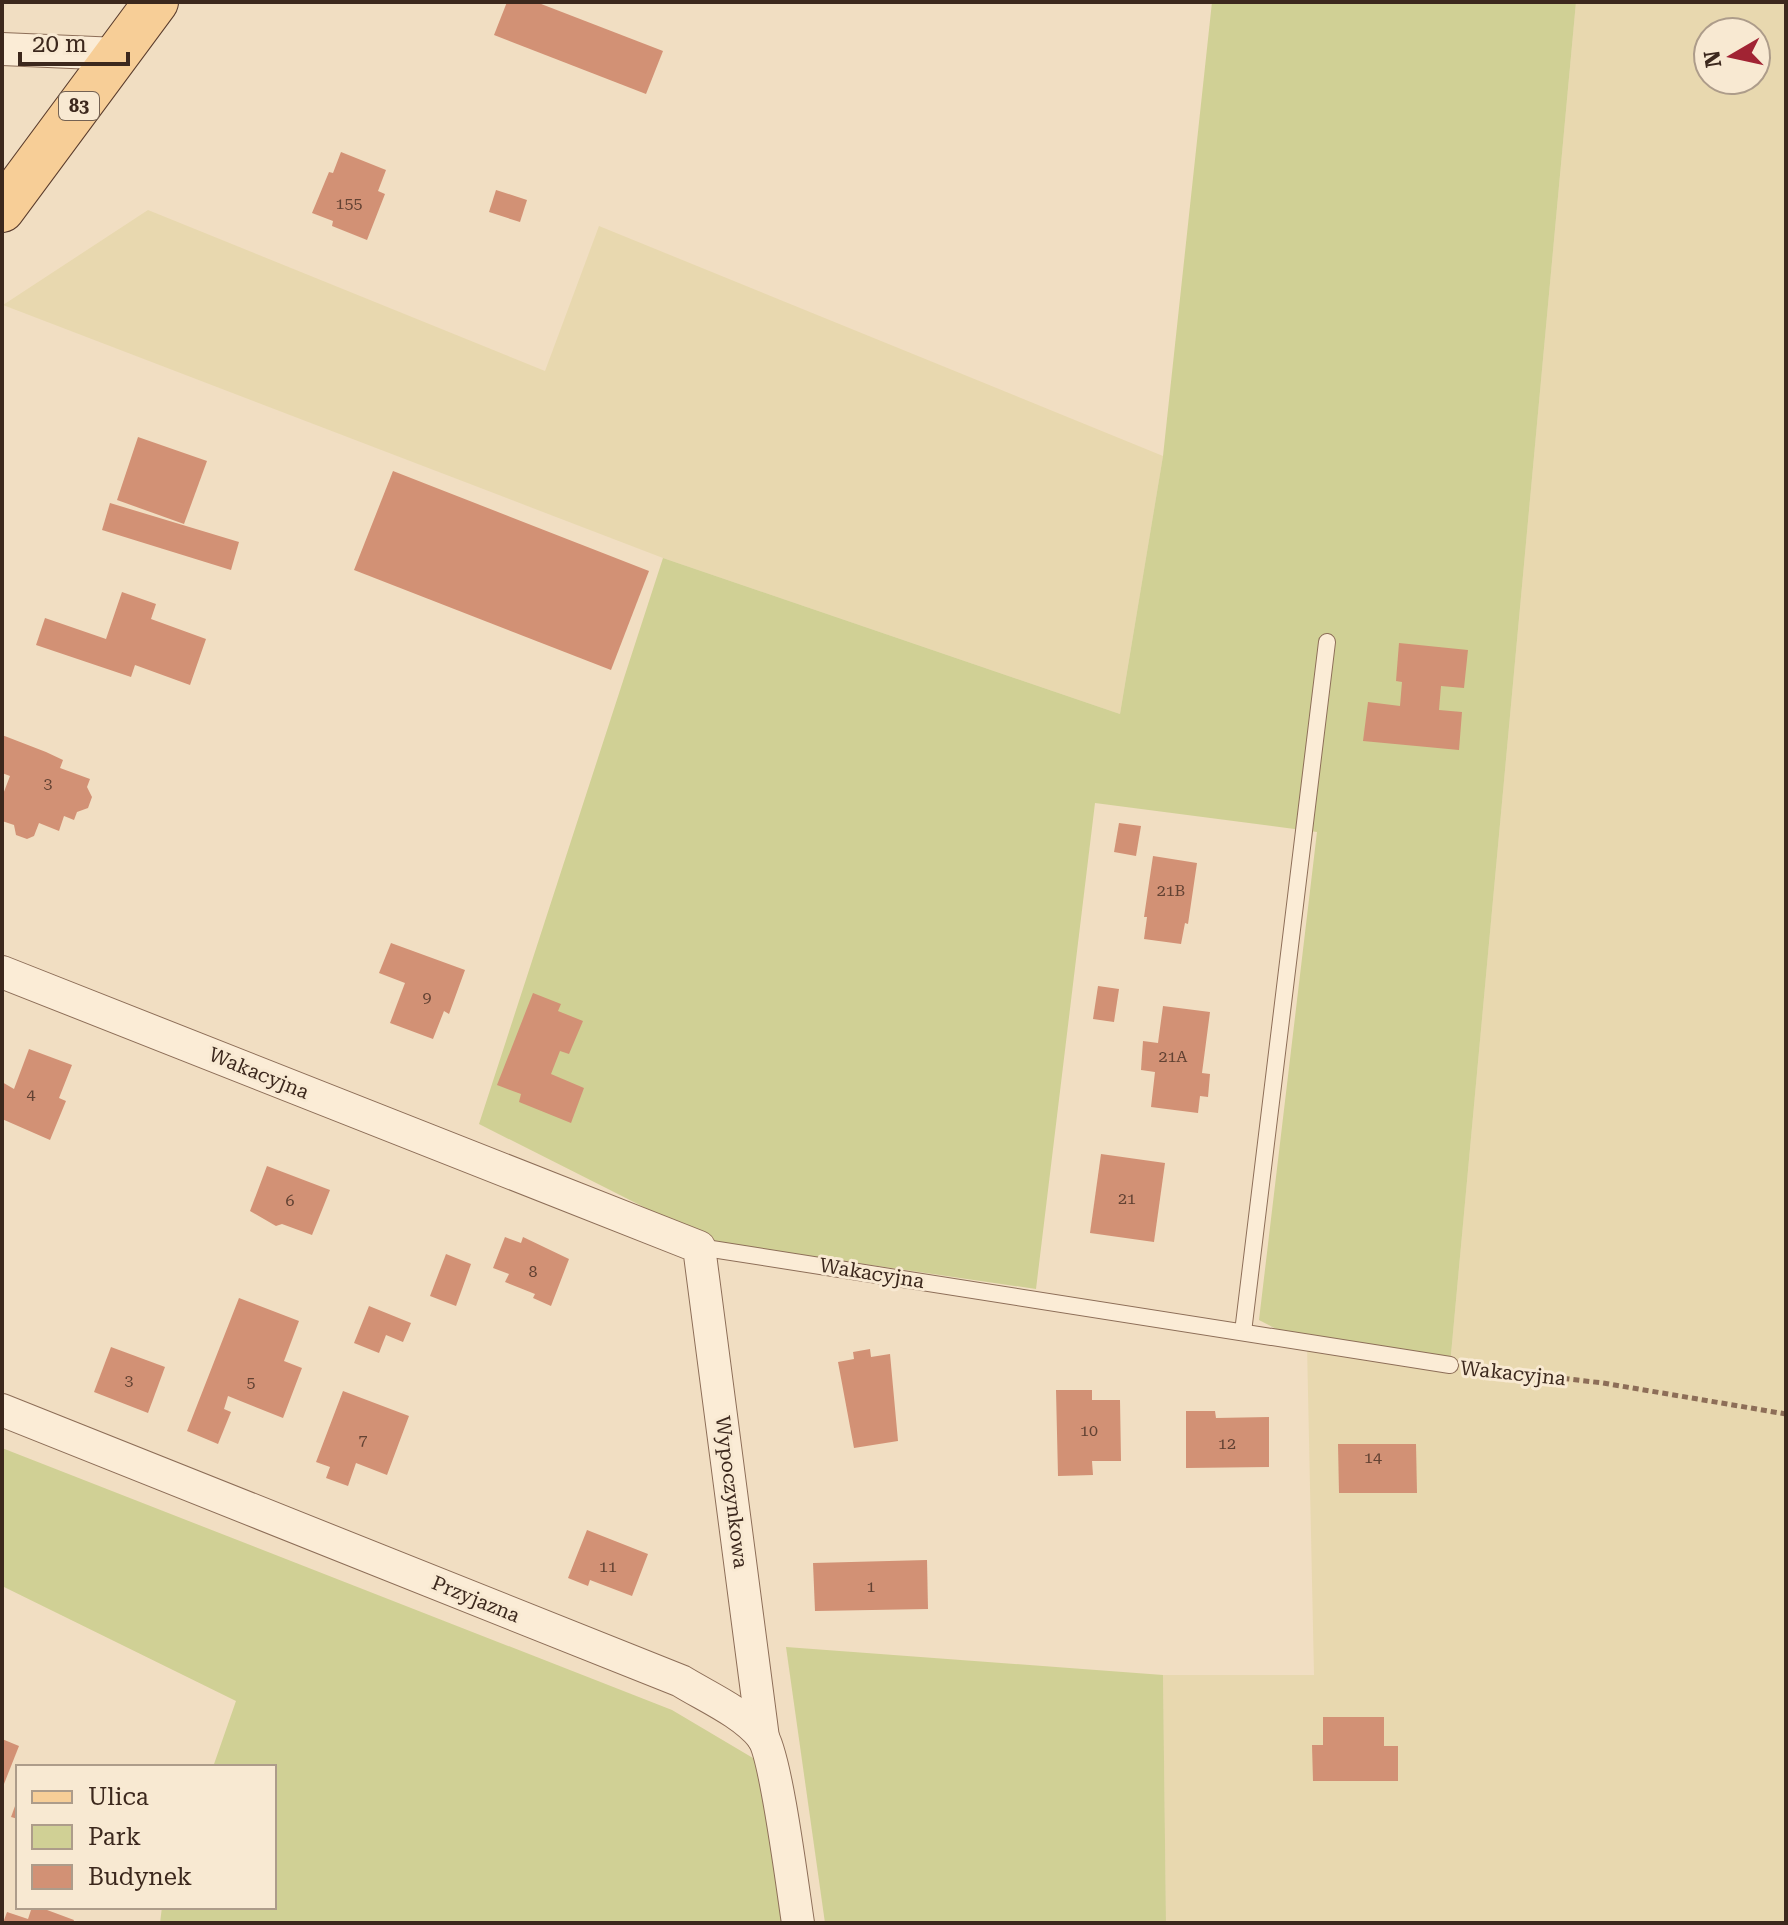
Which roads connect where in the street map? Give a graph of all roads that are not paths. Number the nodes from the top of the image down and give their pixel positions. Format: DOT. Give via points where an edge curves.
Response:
graph roads {
  1 [pos="156,2"];
  2 [pos="2,49"];
  3 [pos="118,54"];
  4 [pos="2,210"];
  5 [pos="1327,642"];
  6 [pos="2,972"];
  7 [pos="699,1247"];
  8 [pos="1243,1332"];
  9 [pos="1450,1365"];
  10 [pos="2,1410"];
  11 [pos="763,1738"];
  12 [pos="798,1923"];
  1 -- 3 [label="main road, 83"];
  2 -- 3 [label="street"];
  3 -- 4 [label="main road, 83"];
  5 -- 8 [label="lane"];
  6 -- 7 [label="street, Wakacyjna"];
  7 -- 8 [label="lane, Wakacyjna"];
  7 -- 11 [label="street, Wypoczynkowa"];
  8 -- 9 [label="lane, Wakacyjna"];
  10 -- 11 [label="street, Przyjazna" via="681,1681 739,1716"];
  11 -- 12 [label="street"];
}
